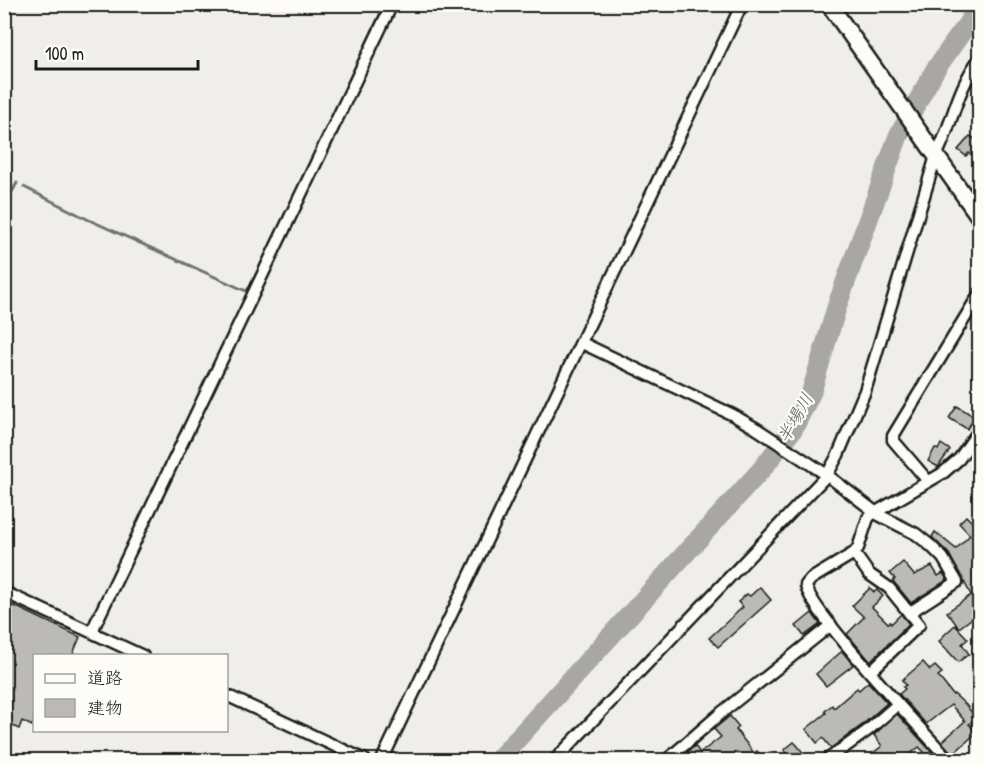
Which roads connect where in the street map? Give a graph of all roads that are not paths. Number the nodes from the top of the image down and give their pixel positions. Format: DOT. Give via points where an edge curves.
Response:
graph roads {
  1 [pos="392,4"];
  2 [pos="742,4"];
  3 [pos="829,4"];
  4 [pos="980,58"];
  5 [pos="934,153"];
  6 [pos="980,218"];
  7 [pos="980,293"];
  8 [pos="582,342"];
  9 [pos="980,429"];
  10 [pos="825,473"];
  11 [pos="928,481"];
  12 [pos="876,511"];
  13 [pos="854,552"];
  14 [pos="4,592"];
  15 [pos="909,613"];
  16 [pos="831,626"];
  17 [pos="92,631"];
  18 [pos="139,654"];
  19 [pos="870,672"];
  20 [pos="228,696"];
  21 [pos="898,704"];
  22 [pos="365,760"];
  23 [pos="382,760"];
  24 [pos="555,760"];
  25 [pos="667,760"];
  26 [pos="827,760"];
  27 [pos="949,760"];
  1 -- 17 [label="street"];
  2 -- 8 [label="street"];
  3 -- 5 [label="street"];
  4 -- 5 [label="street" via="964,80 944,141"];
  5 -- 6 [label="street"];
  5 -- 10 [label="street" via="865,391 838,455"];
  7 -- 11 [label="street" via="893,436"];
  8 -- 10 [label="street" via="733,415"];
  8 -- 23 [label="street"];
  9 -- 11 [label="street" via="959,459"];
  10 -- 12 [label="street"];
  10 -- 24 [label="street"];
  11 -- 12 [label="street"];
  12 -- 13 [label="street" via="868,518"];
  12 -- 15 [label="street" via="931,546 957,582"];
  13 -- 15 [label="street" via="869,574 888,588"];
  13 -- 16 [label="street" via="806,585"];
  14 -- 17 [label="street"];
  15 -- 19 [label="street" via="919,625"];
  16 -- 19 [label="street"];
  16 -- 25 [label="street"];
  17 -- 18 [label="street"];
  19 -- 21 [label="street"];
  20 -- 22 [label="street"];
  21 -- 26 [label="street"];
  21 -- 27 [label="street"];
}
